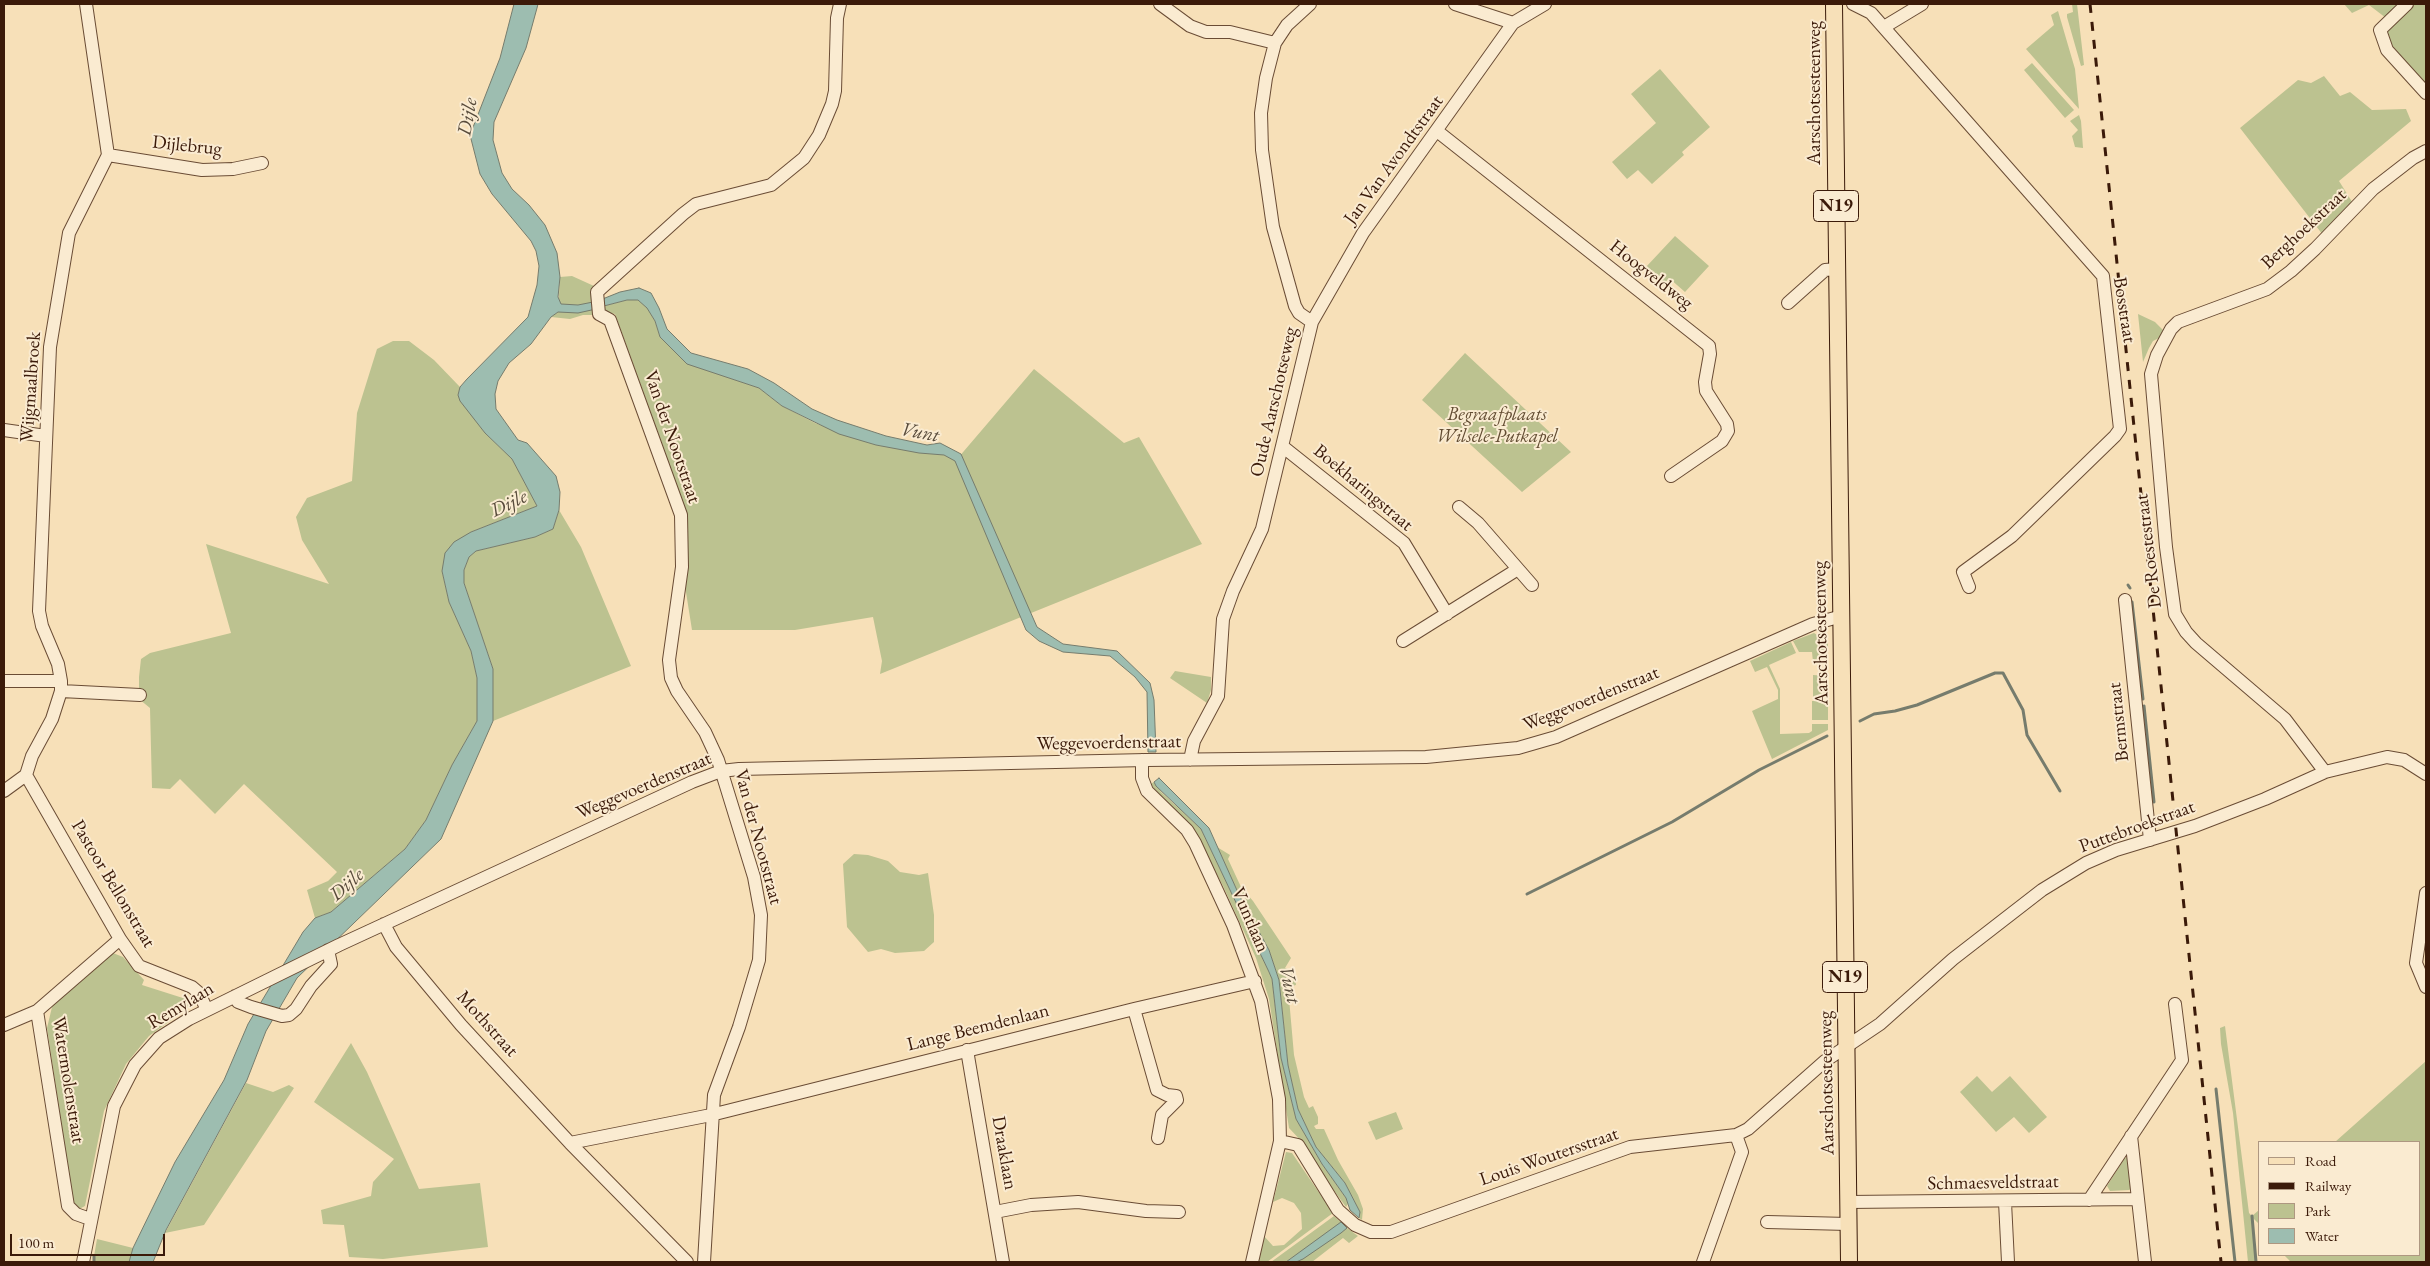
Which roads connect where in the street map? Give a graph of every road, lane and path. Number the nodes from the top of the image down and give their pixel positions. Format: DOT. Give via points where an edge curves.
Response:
graph roads {
  1 [pos="86,4"];
  2 [pos="840,4"];
  3 [pos="1160,4"];
  4 [pos="1310,4"];
  5 [pos="1455,4"];
  6 [pos="1544,4"];
  7 [pos="1834,4"];
  8 [pos="1853,4"];
  9 [pos="1922,4"];
  10 [pos="2407,4"];
  11 [pos="1514,23"];
  12 [pos="1884,27"];
  13 [pos="1275,43"];
  14 [pos="2426,93"];
  15 [pos="1437,131"];
  16 [pos="2426,151"];
  17 [pos="108,155"];
  18 [pos="262,163"];
  19 [pos="1837,268"];
  20 [pos="1788,303"];
  21 [pos="1312,322"];
  22 [pos="2171,329"];
  23 [pos="4,430"];
  24 [pos="46,436"];
  25 [pos="1282,446"];
  26 [pos="1671,476"];
  27 [pos="1459,507"];
  28 [pos="1518,570"];
  29 [pos="1532,585"];
  30 [pos="1970,587"];
  31 [pos="2125,600"];
  32 [pos="1447,614"];
  33 [pos="1842,616"];
  34 [pos="1403,641"];
  35 [pos="4,680"];
  36 [pos="61,686"];
  37 [pos="140,694"];
  38 [pos="1149,760"];
  39 [pos="1190,760"];
  40 [pos="721,772"];
  41 [pos="2325,772"];
  42 [pos="2426,774"];
  43 [pos="26,775"];
  44 [pos="4,791"];
  45 [pos="2150,840"];
  46 [pos="2426,893"];
  47 [pos="384,924"];
  48 [pos="120,939"];
  49 [pos="333,948"];
  50 [pos="1256,981"];
  51 [pos="2426,987"];
  52 [pos="235,996"];
  53 [pos="2175,1004"];
  54 [pos="1134,1009"];
  55 [pos="207,1010"];
  56 [pos="37,1011"];
  57 [pos="4,1025"];
  58 [pos="1846,1046"];
  59 [pos="967,1050"];
  60 [pos="711,1115"];
  61 [pos="1736,1135"];
  62 [pos="2131,1136"];
  63 [pos="1158,1138"];
  64 [pos="1280,1141"];
  65 [pos="570,1143"];
  66 [pos="2138,1199"];
  67 [pos="2089,1200"];
  68 [pos="1848,1202"];
  69 [pos="2004,1202"];
  70 [pos="995,1212"];
  71 [pos="1179,1212"];
  72 [pos="90,1219"];
  73 [pos="1767,1222"];
  74 [pos="1848,1224"];
  75 [pos="83,1262"];
  76 [pos="688,1262"];
  77 [pos="704,1262"];
  78 [pos="1003,1262"];
  79 [pos="1252,1262"];
  80 [pos="1703,1262"];
  81 [pos="1849,1262"];
  82 [pos="2008,1262"];
  83 [pos="2145,1262"];
  1 -- 17 [label="street"];
  2 -- 40 [label="street, Van der Nootstraat" via="832,104 819,135 804,158 771,185 696,204 597,294 599,312 610,320 681,515 682,567 669,660 671,678 710,742"];
  3 -- 13 [label="street" via="1190,26 1206,32 1230,32"];
  4 -- 13 [label="street, Oude Aarschotseweg" via="1287,25"];
  5 -- 11 [label="street"];
  6 -- 11 [label="street"];
  7 -- 19 [label="main road, Aarschotsesteenweg / N19"];
  8 -- 12 [label="street, Bosstraat" via="1867,10"];
  9 -- 12 [label="street"];
  10 -- 14 [label="street" via="2380,30 2387,50"];
  11 -- 15 [label="street, Jan Van Avondtstraat"];
  12 -- 30 [label="street, Bosstraat" via="2103,276 2120,429 2012,536 1963,572"];
  13 -- 21 [label="street, Oude Aarschotseweg" via="1261,114 1262,150 1274,227 1295,306"];
  15 -- 21 [label="street, Jan Van Avondtstraat" via="1363,233"];
  15 -- 26 [label="street, Hoogveldweg" via="1706,341 1710,354 1706,390 1728,431 1722,441"];
  16 -- 22 [label="street, Berghoekstraat" via="2373,190 2315,249 2268,289 2178,322"];
  17 -- 18 [label="street, Dijlebrug" via="202,170 233,169"];
  17 -- 24 [label="street, Wijgmaalbroek" via="75,219 66,244 50,347"];
  19 -- 20 [label="street" via="1825,270"];
  19 -- 33 [label="main road, Aarschotsesteenweg / N19"];
  21 -- 25 [label="street, Oude Aarschotseweg"];
  22 -- 41 [label="street, De Roestestraat" via="2157,355 2151,387 2175,614 2196,643 2285,719"];
  23 -- 24 [label="street"];
  24 -- 36 [label="street, Wijgmaalbroek" via="39,611 58,664"];
  25 -- 32 [label="street, Boekharingstraat" via="1404,543"];
  25 -- 39 [label="street, Oude Aarschotseweg" via="1262,529 1223,619 1218,696 1194,741"];
  27 -- 28 [label="street" via="1478,523"];
  28 -- 29 [label="street"];
  28 -- 32 [label="street"];
  31 -- 45 [label="street, Bermstraat"];
  32 -- 34 [label="street"];
  33 -- 39 [label="street, Weggevoerdenstraat" via="1813,624 1575,729 1518,748 1426,757"];
  33 -- 58 [label="main road, Aarschotsesteenweg / N19"];
  35 -- 36 [label="street"];
  36 -- 37 [label="street"];
  36 -- 43 [label="street" via="52,718"];
  38 -- 39 [label="street, Weggevoerdenstraat"];
  38 -- 40 [label="street, Weggevoerdenstraat" via="806,767"];
  38 -- 50 [label="street, Vuntlaan" via="1143,784 1187,830 1195,843"];
  40 -- 47 [label="street, Weggevoerdenstraat" via="692,782"];
  40 -- 60 [label="street, Van der Nootstraat" via="754,877 761,915 761,938 750,994 714,1096"];
  41 -- 42 [label="street, Puttebroekstraat" via="2386,756 2404,760"];
  41 -- 45 [label="street, Puttebroekstraat" via="2265,799"];
  43 -- 44 [label="street"];
  43 -- 48 [label="street, Pastoor Bellonstraat"];
  45 -- 58 [label="street, Puttebroekstraat" via="2086,863 2042,890 1953,959 1880,1024"];
  46 -- 51 [label="street" via="2416,964"];
  47 -- 49 [label="street, Remylaan"];
  47 -- 65 [label="street, Mothstraat" via="396,947 461,1025"];
  48 -- 55 [label="street, Pastoor Bellonstraat" via="142,968 196,990"];
  48 -- 56 [label="street, Watermolenstraat"];
  49 -- 52 [label="street, Remylaan"];
  49 -- 52 [label="street" via="331,965 311,986 293,1013 280,1016 238,1002"];
  50 -- 54 [label="street, Lange Beemdenlaan"];
  50 -- 64 [label="street, Vuntlaan" via="1279,1099"];
  52 -- 55 [label="street, Remylaan"];
  53 -- 62 [label="street" via="2182,1060"];
  54 -- 59 [label="street, Lange Beemdenlaan"];
  54 -- 63 [label="street" via="1157,1090 1176,1096 1177,1100 1162,1115"];
  55 -- 72 [label="street, Remylaan" via="159,1038 140,1058 126,1080 111,1116"];
  56 -- 57 [label="street"];
  56 -- 72 [label="street, Watermolenstraat" via="68,1206 76,1214"];
  58 -- 61 [label="street, Louis Woutersstraat" via="1748,1129"];
  58 -- 68 [label="main road, Aarschotsesteenweg / N19"];
  59 -- 60 [label="street, Lange Beemdenlaan"];
  59 -- 70 [label="street, Draaklaan"];
  60 -- 65 [label="street"];
  60 -- 77 [label="street, Van der Nootstraat"];
  61 -- 64 [label="street, Louis Woutersstraat" via="1630,1147 1391,1232 1371,1232 1355,1225 1341,1213 1298,1145"];
  61 -- 80 [label="street" via="1742,1152"];
  62 -- 66 [label="street"];
  62 -- 67 [label="street"];
  64 -- 79 [label="street, Vuntlaan"];
  65 -- 76 [label="street, Mothstraat"];
  66 -- 67 [label="street, Schmaesveldstraat"];
  66 -- 83 [label="street"];
  67 -- 69 [label="street, Schmaesveldstraat"];
  68 -- 69 [label="street, Schmaesveldstraat"];
  68 -- 74 [label="main road, Aarschotsesteenweg / N19"];
  69 -- 82 [label="street"];
  70 -- 71 [label="street" via="1031,1205 1078,1202"];
  70 -- 78 [label="street, Draaklaan"];
  72 -- 75 [label="street, Remylaan"];
  73 -- 74 [label="street"];
  74 -- 81 [label="main road, Aarschotsesteenweg / N19"];
}
